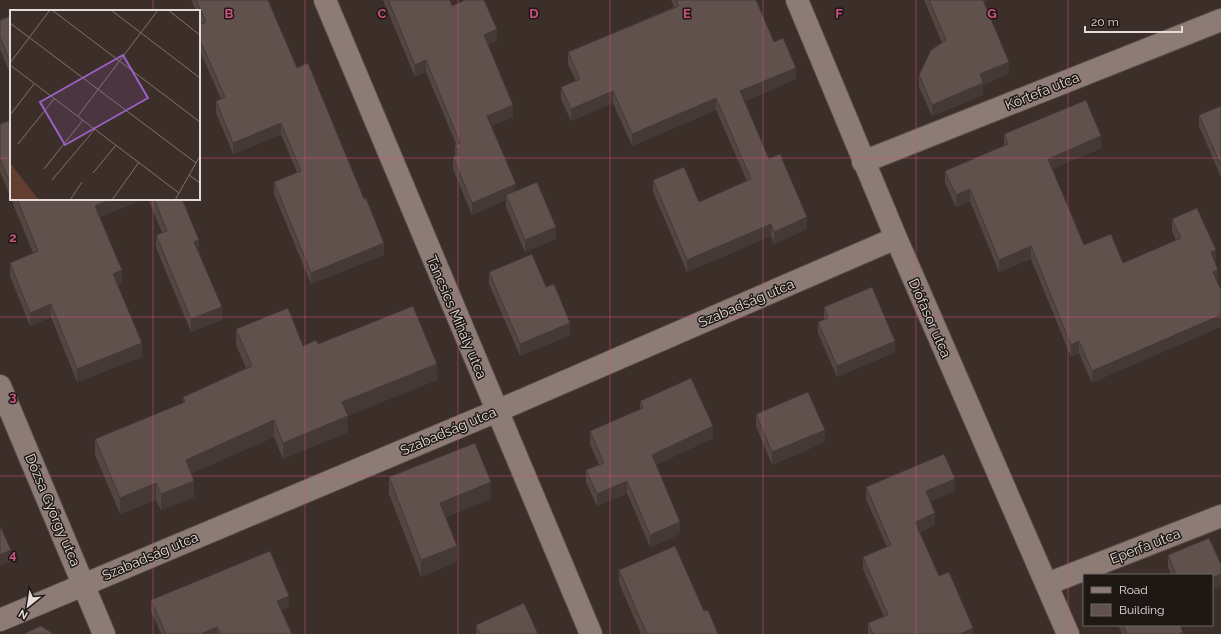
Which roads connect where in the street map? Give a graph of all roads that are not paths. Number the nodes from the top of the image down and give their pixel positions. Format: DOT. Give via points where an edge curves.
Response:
graph roads {
  1 [pos="325,0"];
  2 [pos="797,0"];
  3 [pos="1221,20"];
  4 [pos="863,162"];
  5 [pos="896,238"];
  6 [pos="0,386"];
  7 [pos="497,411"];
  8 [pos="1221,516"];
  9 [pos="84,584"];
  10 [pos="1047,584"];
  11 [pos="0,620"];
  12 [pos="104,634"];
  13 [pos="591,634"];
  14 [pos="1068,634"];
  1 -- 7 [label="street, Táncsics Mihály utca"];
  2 -- 4 [label="street, Diófasor utca"];
  3 -- 4 [label="street, Körtefa utca"];
  4 -- 5 [label="street, Diófasor utca"];
  5 -- 7 [label="street, Szabadság utca"];
  5 -- 10 [label="street, Diófasor utca"];
  6 -- 9 [label="street, Dózsa György utca"];
  7 -- 9 [label="street, Szabadság utca"];
  7 -- 13 [label="street, Táncsics Mihály utca"];
  8 -- 10 [label="street, Eperfa utca"];
  9 -- 11 [label="street, Szabadság utca"];
  9 -- 12 [label="street, Dózsa György utca"];
  10 -- 14 [label="street, Diófasor utca"];
}
